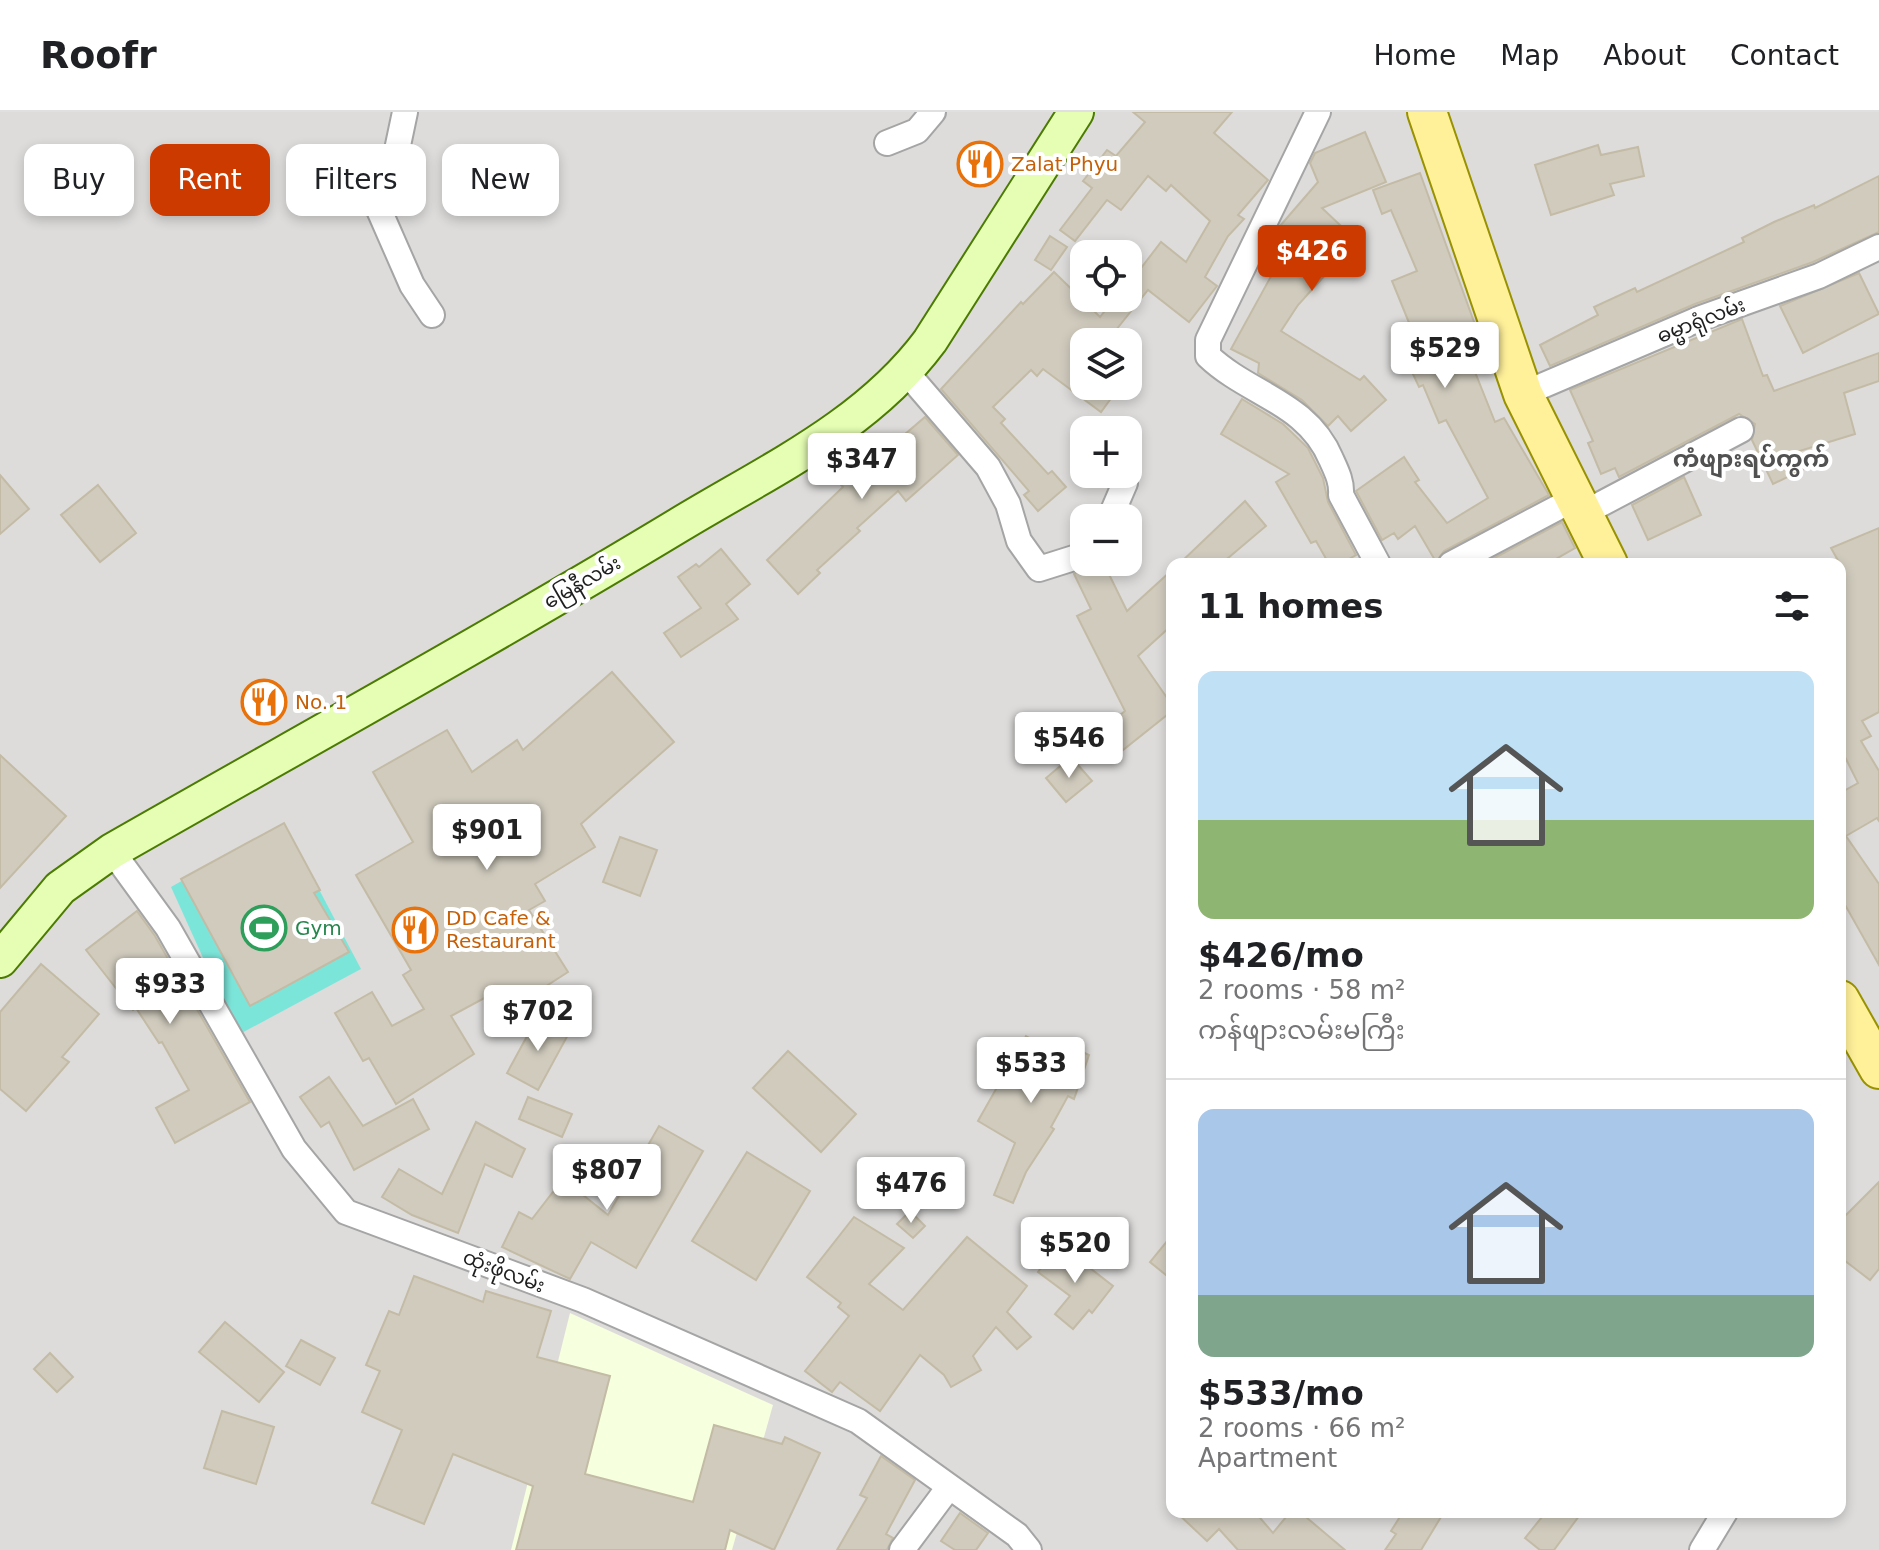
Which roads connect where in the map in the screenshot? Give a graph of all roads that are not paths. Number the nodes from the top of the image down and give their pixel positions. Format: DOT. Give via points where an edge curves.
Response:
graph roads {
  1 [pos="405,112"];
  2 [pos="933,112"];
  3 [pos="1076,112"];
  4 [pos="1318,112"];
  5 [pos="1427,112"];
  6 [pos="887,143"];
  7 [pos="1879,247"];
  8 [pos="432,315"];
  9 [pos="907,373"];
  10 [pos="1523,394"];
  11 [pos="1741,430"];
  12 [pos="1578,507"];
  13 [pos="1375,558"];
  14 [pos="1464,558"];
  15 [pos="1605,558"];
  16 [pos="1070,559"];
  17 [pos="112,851"];
  18 [pos="0,960"];
  19 [pos="1846,1011"];
  20 [pos="1879,1069"];
  21 [pos="949,1487"];
  22 [pos="1721,1518"];
  23 [pos="902,1550"];
  24 [pos="1029,1550"];
  25 [pos="1702,1550"];
  1 -- 8 [label="street" via="397,150 379,177 376,203 412,285"];
  2 -- 6 [label="street" via="917,131"];
  3 -- 9 [label="main road, မြေနီလမ်း"];
  4 -- 13 [label="street" via="1208,340 1208,356 1289,406 1323,439 1342,484 1341,495"];
  5 -- 10 [label="main road"];
  7 -- 10 [label="street, ဓမ္မာရုံလမ်း"];
  9 -- 16 [label="street" via="988,467 1008,504 1019,541 1039,569"];
  9 -- 17 [label="main road, မြေနီလမ်း" via="859,416 608,568"];
  10 -- 12 [label="main road"];
  11 -- 12 [label="street"];
  12 -- 14 [label="street"];
  12 -- 15 [label="main road"];
  17 -- 18 [label="main road, မြေနီလမ်း" via="60,888"];
  17 -- 21 [label="street, ထုံးဖိုလမ်း" via="168,928 294,1149 346,1212 583,1300 858,1421"];
  19 -- 20 [label="main road"];
  21 -- 23 [label="street"];
  21 -- 24 [label="street, ထုံးဖိုလမ်း" via="1017,1535"];
  22 -- 25 [label="street"];
}
